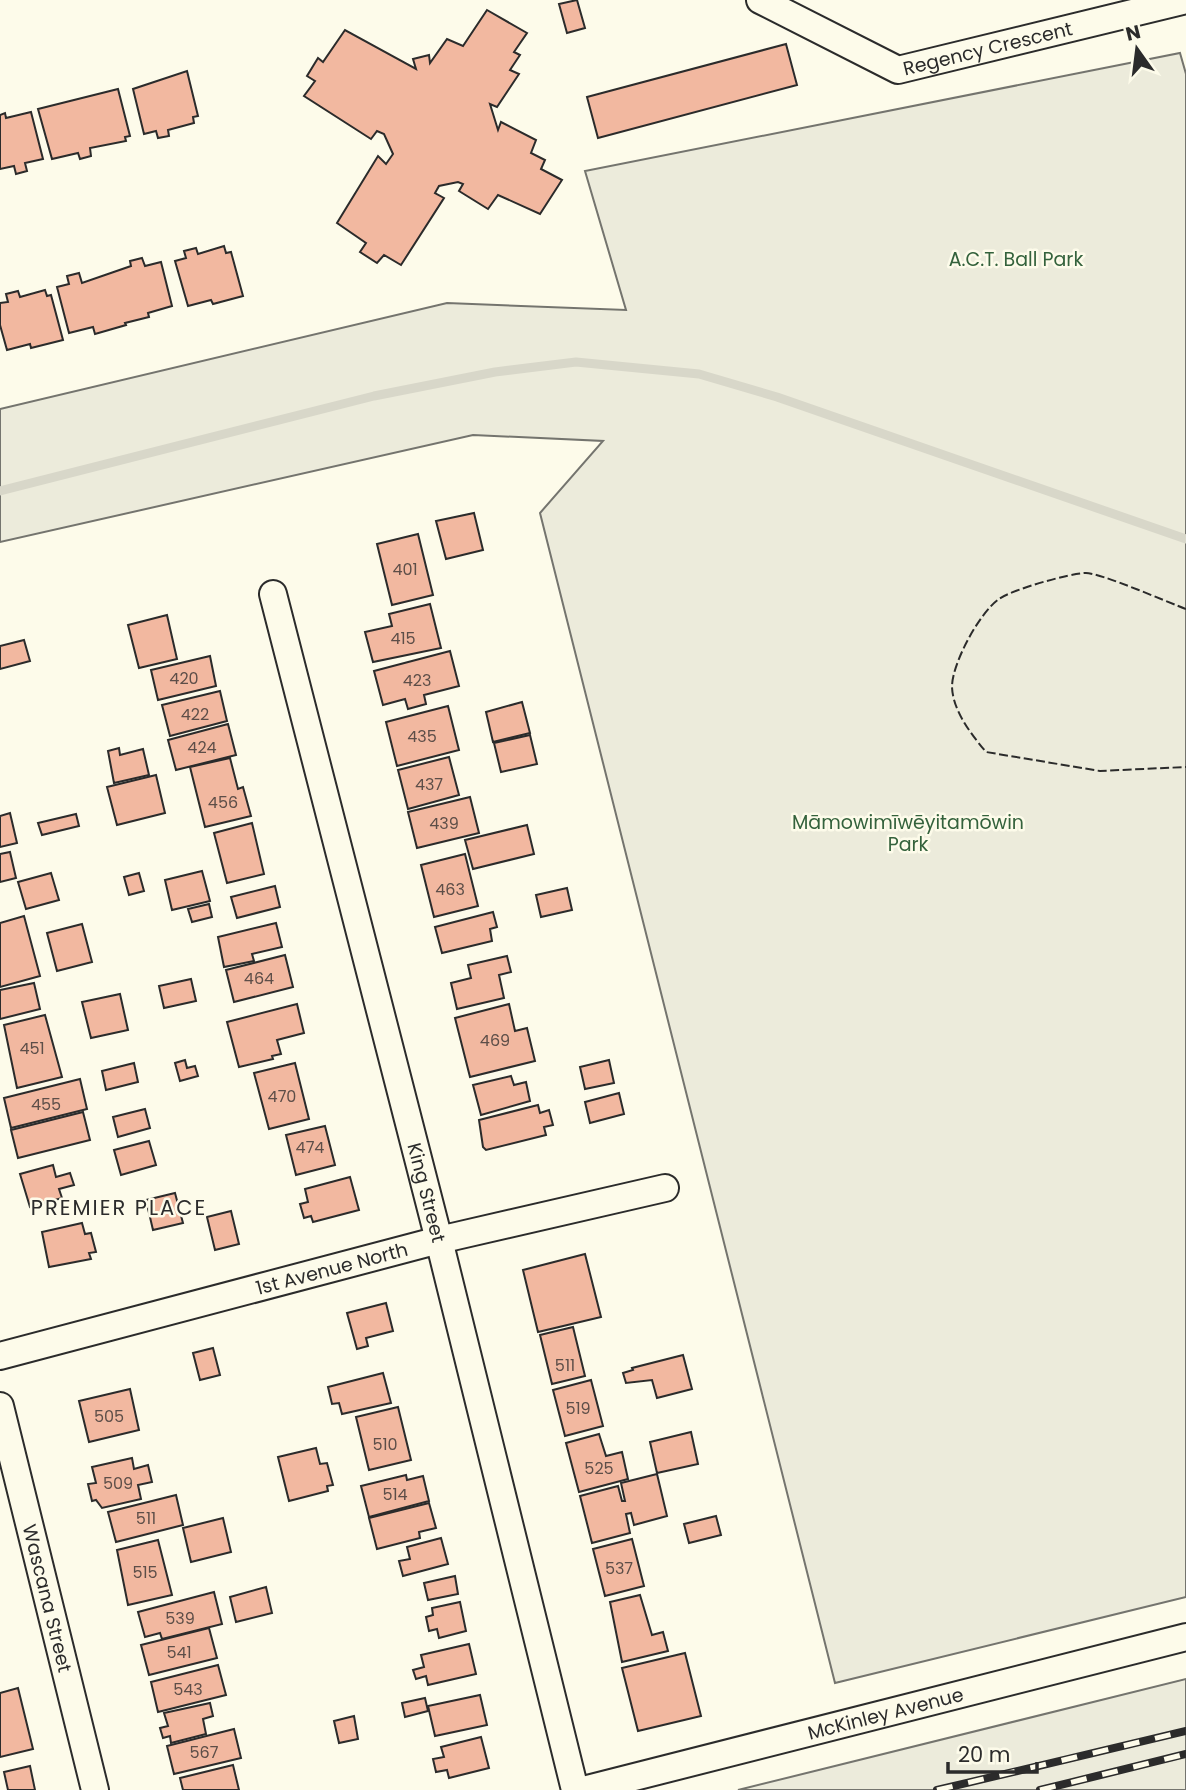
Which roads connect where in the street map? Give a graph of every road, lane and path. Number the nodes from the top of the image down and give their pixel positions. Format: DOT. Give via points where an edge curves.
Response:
graph roads {
  1 [pos="760,0"];
  2 [pos="1186,0"];
  3 [pos="273,594"];
  4 [pos="665,1188"];
  5 [pos="439,1240"];
  6 [pos="0,1356"];
  7 [pos="0,1406"];
  8 [pos="1186,1637"];
  9 [pos="95,1790"];
  10 [pos="575,1790"];
  11 [pos="583,1790"];
  1 -- 2 [label="street, Regency Crescent" via="898,70"];
  3 -- 5 [label="street, King Street"];
  4 -- 5 [label="street, 1st Avenue North"];
  5 -- 6 [label="street, 1st Avenue North"];
  5 -- 10 [label="street, King Street"];
  7 -- 9 [label="street, Wascana Street"];
  8 -- 11 [label="street, McKinley Avenue"];
}
